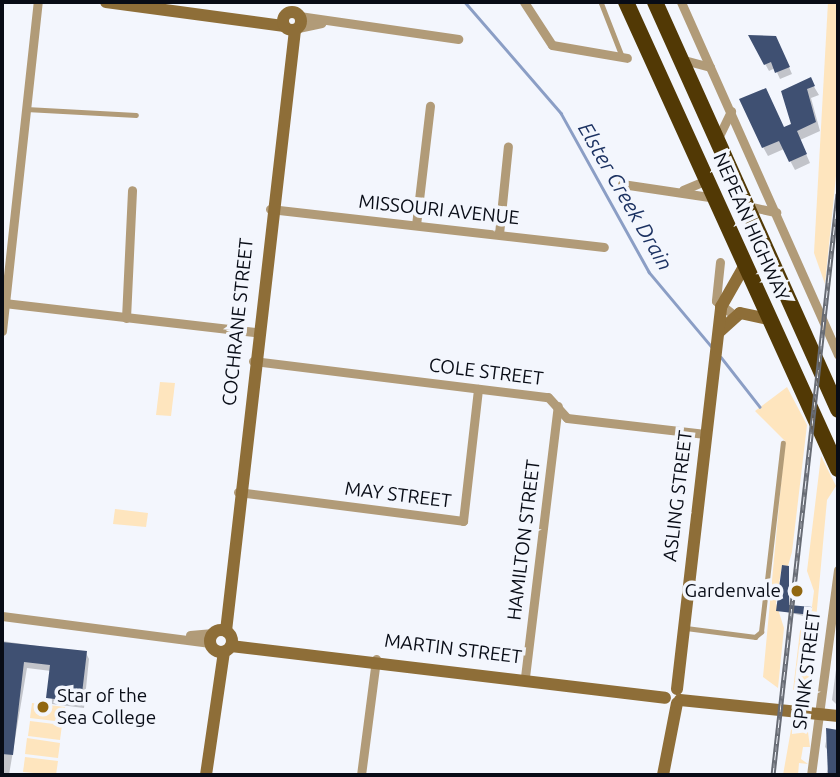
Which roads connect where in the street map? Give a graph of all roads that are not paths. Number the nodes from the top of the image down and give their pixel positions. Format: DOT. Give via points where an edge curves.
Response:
graph roads {
  1 [pos="38,2"];
  2 [pos="106,2"];
  3 [pos="524,2"];
  4 [pos="601,2"];
  5 [pos="626,2"];
  6 [pos="655,2"];
  7 [pos="681,2"];
  8 [pos="292,18"];
  9 [pos="458,38"];
  10 [pos="625,57"];
  11 [pos="684,60"];
  12 [pos="710,67"];
  13 [pos="430,106"];
  14 [pos="26,108"];
  15 [pos="730,111"];
  16 [pos="136,115"];
  17 [pos="718,138"];
  18 [pos="508,146"];
  19 [pos="707,180"];
  20 [pos="622,184"];
  21 [pos="132,190"];
  22 [pos="683,190"];
  23 [pos="716,198"];
  24 [pos="747,206"];
  25 [pos="270,209"];
  26 [pos="776,212"];
  27 [pos="723,217"];
  28 [pos="416,225"];
  29 [pos="499,234"];
  30 [pos="604,247"];
  31 [pos="720,262"];
  32 [pos="745,265"];
  33 [pos="7,269"];
  34 [pos="2,284"];
  35 [pos="5,303"];
  36 [pos="721,307"];
  37 [pos="734,315"];
  38 [pos="126,318"];
  39 [pos="769,319"];
  40 [pos="2,331"];
  41 [pos="256,332"];
  42 [pos="718,334"];
  43 [pos="838,355"];
  44 [pos="253,361"];
  45 [pos="478,389"];
  46 [pos="558,406"];
  47 [pos="838,410"];
  48 [pos="705,435"];
  49 [pos="783,443"];
  50 [pos="838,469"];
  51 [pos="238,492"];
  52 [pos="838,570"];
  53 [pos="2,616"];
  54 [pos="681,627"];
  55 [pos="221,641"];
  56 [pos="833,648"];
  57 [pos="376,659"];
  58 [pos="524,677"];
  59 [pos="673,695"];
  60 [pos="820,713"];
  61 [pos="838,716"];
  62 [pos="206,775"];
  63 [pos="361,775"];
  64 [pos="663,775"];
  65 [pos="811,775"];
  1 -- 14 [label="street"];
  2 -- 8 [label="street" via="258,20"];
  3 -- 10 [label="street" via="552,45"];
  4 -- 10 [label="lane"];
  5 -- 19 [label="highway, NEPEAN HIGHWAY"];
  6 -- 11 [label="highway, NEPEAN HIGHWAY"];
  7 -- 12 [label="street"];
  8 -- 9 [label="street"];
  8 -- 25 [label="street, COCHRANE STREET"];
  11 -- 12 [label="street"];
  11 -- 17 [label="highway, NEPEAN HIGHWAY"];
  12 -- 15 [label="street"];
  13 -- 28 [label="street"];
  14 -- 16 [label="lane"];
  14 -- 33 [label="street"];
  15 -- 17 [label="street"];
  15 -- 26 [label="street"];
  17 -- 24 [label="highway, NEPEAN HIGHWAY"];
  18 -- 29 [label="street"];
  19 -- 22 [label="street"];
  19 -- 23 [label="highway, NEPEAN HIGHWAY"];
  20 -- 22 [label="street"];
  21 -- 38 [label="street"];
  22 -- 23 [label="street"];
  23 -- 27 [label="highway, NEPEAN HIGHWAY"];
  24 -- 26 [label="street"];
  24 -- 27 [label="highway"];
  24 -- 47 [label="highway, NEPEAN HIGHWAY"];
  25 -- 28 [label="street, MISSOURI AVENUE"];
  25 -- 41 [label="street, COCHRANE STREET"];
  26 -- 43 [label="street"];
  27 -- 32 [label="highway, NEPEAN HIGHWAY"];
  28 -- 29 [label="street, MISSOURI AVENUE"];
  29 -- 30 [label="street, MISSOURI AVENUE"];
  31 -- 36 [label="street, ASLING STREET" via="716,299"];
  32 -- 36 [label="street, ASLING STREET"];
  32 -- 39 [label="highway, NEPEAN HIGHWAY"];
  33 -- 34 [label="street"];
  33 -- 35 [label="street"];
  35 -- 38 [label="street"];
  35 -- 40 [label="street"];
  36 -- 37 [label="street"];
  36 -- 42 [label="street, ASLING STREET"];
  37 -- 39 [label="street"];
  37 -- 42 [label="street"];
  38 -- 41 [label="street"];
  39 -- 50 [label="highway, NEPEAN HIGHWAY"];
  41 -- 44 [label="street, COCHRANE STREET"];
  42 -- 48 [label="street, ASLING STREET"];
  44 -- 45 [label="street, COLE STREET"];
  44 -- 51 [label="street, COCHRANE STREET"];
  45 -- 46 [label="street, COLE STREET" via="548,397"];
  45 -- 51 [label="street, MAY STREET" via="463,521"];
  46 -- 48 [label="street, COLE STREET" via="567,418"];
  46 -- 58 [label="street, HAMILTON STREET"];
  48 -- 54 [label="street, ASLING STREET"];
  49 -- 54 [label="lane" via="761,632 755,637"];
  51 -- 55 [label="street, COCHRANE STREET"];
  52 -- 56 [label="street, SPINK STREET"];
  53 -- 55 [label="street, MARTIN STREET"];
  54 -- 59 [label="street, ASLING STREET"];
  55 -- 57 [label="street, MARTIN STREET"];
  55 -- 62 [label="street, COCHRANE STREET"];
  56 -- 60 [label="street, SPINK STREET"];
  57 -- 58 [label="street, MARTIN STREET"];
  57 -- 63 [label="street"];
  58 -- 59 [label="street, MARTIN STREET"];
  59 -- 60 [label="street, MARTIN STREET"];
  59 -- 64 [label="street, ASLING STREET"];
  60 -- 61 [label="street, MARTIN STREET"];
  60 -- 65 [label="street, SPINK STREET"];
}
